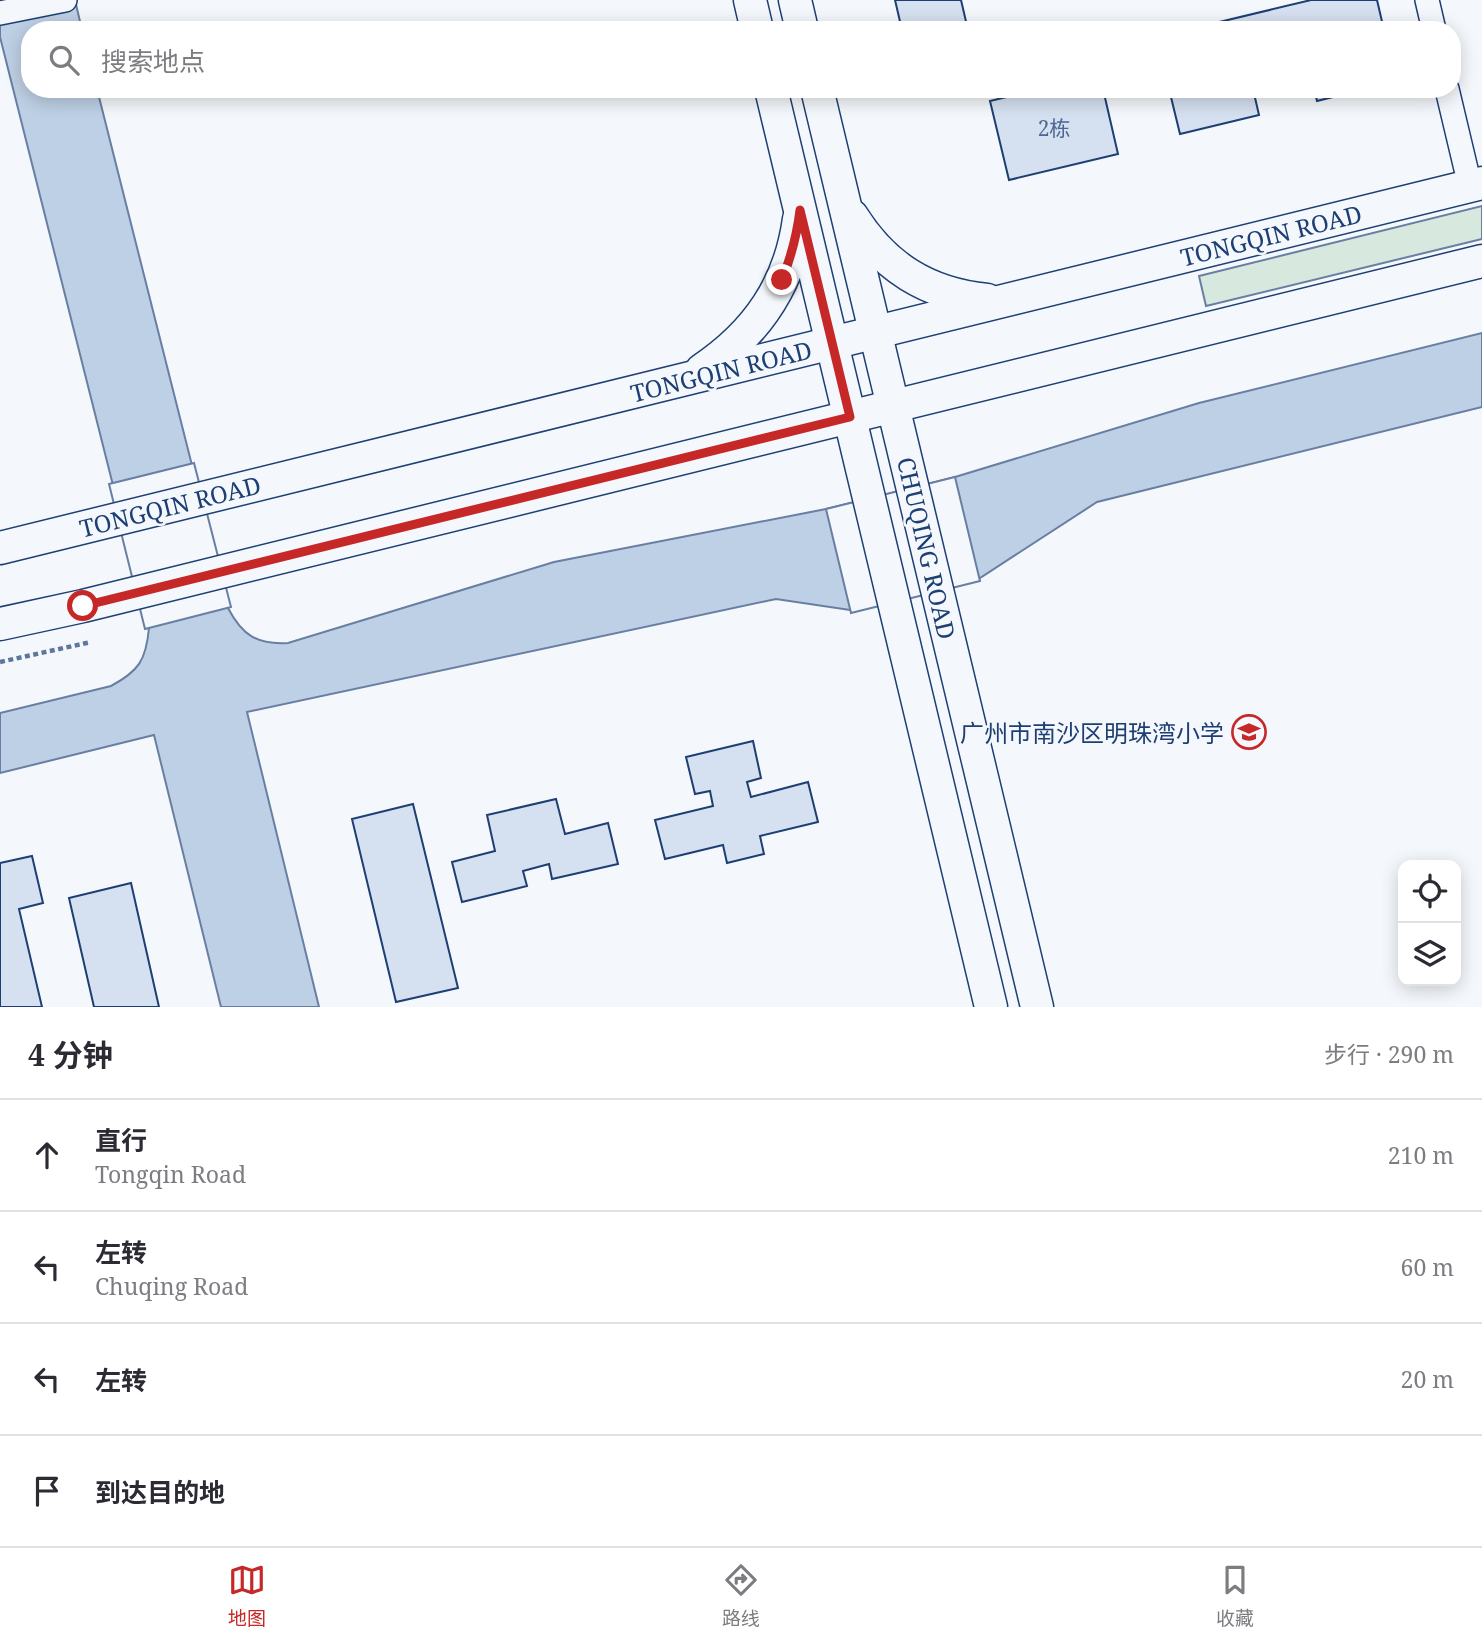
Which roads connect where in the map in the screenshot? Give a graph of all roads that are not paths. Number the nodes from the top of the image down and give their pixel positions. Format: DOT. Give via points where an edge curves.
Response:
graph roads {
  1 [pos="65,0"];
  2 [pos="750,0"];
  3 [pos="795,0"];
  4 [pos="1427,0"];
  5 [pos="0,13"];
  6 [pos="755,21"];
  7 [pos="800,21"];
  8 [pos="1432,21"];
  9 [pos="773,98"];
  10 [pos="819,98"];
  11 [pos="1450,98"];
  12 [pos="1474,176"];
  13 [pos="843,199"];
  14 [pos="800,210"];
  15 [pos="1482,261"];
  16 [pos="1009,300"];
  17 [pos="875,333"];
  18 [pos="832,344"];
  19 [pos="681,381"];
  20 [pos="893,407"];
  21 [pos="850,417"];
  22 [pos="0,548"];
  23 [pos="0,624"];
  24 [pos="991,1007"];
  25 [pos="1037,1007"];
  1 -- 5 [label="street"];
  2 -- 6 [label="main road"];
  3 -- 7 [label="main road"];
  4 -- 8 [label="street"];
  9 -- 14 [label="main road, CHUQING ROAD"];
  10 -- 13 [label="main road, CHUQING ROAD"];
  11 -- 12 [label="street"];
  12 -- 16 [label="main road, TONGQIN ROAD"];
  13 -- 16 [label="main road" via="864,234 910,276 947,293"];
  13 -- 17 [label="main road, CHUQING ROAD"];
  14 -- 18 [label="main road, CHUQING ROAD"];
  14 -- 19 [label="main road" via="791,257 771,302 732,348"];
  15 -- 20 [label="main road"];
  16 -- 17 [label="main road, TONGQIN ROAD"];
  17 -- 18 [label="main road, TONGQIN ROAD"];
  17 -- 20 [label="main road, CHUQING ROAD"];
  18 -- 19 [label="main road, TONGQIN ROAD"];
  18 -- 21 [label="main road, CHUQING ROAD"];
  19 -- 22 [label="main road, TONGQIN ROAD"];
  20 -- 21 [label="main road"];
  20 -- 25 [label="main road, CHUQING ROAD"];
  21 -- 23 [label="main road"];
  21 -- 24 [label="main road, CHUQING ROAD"];
}
